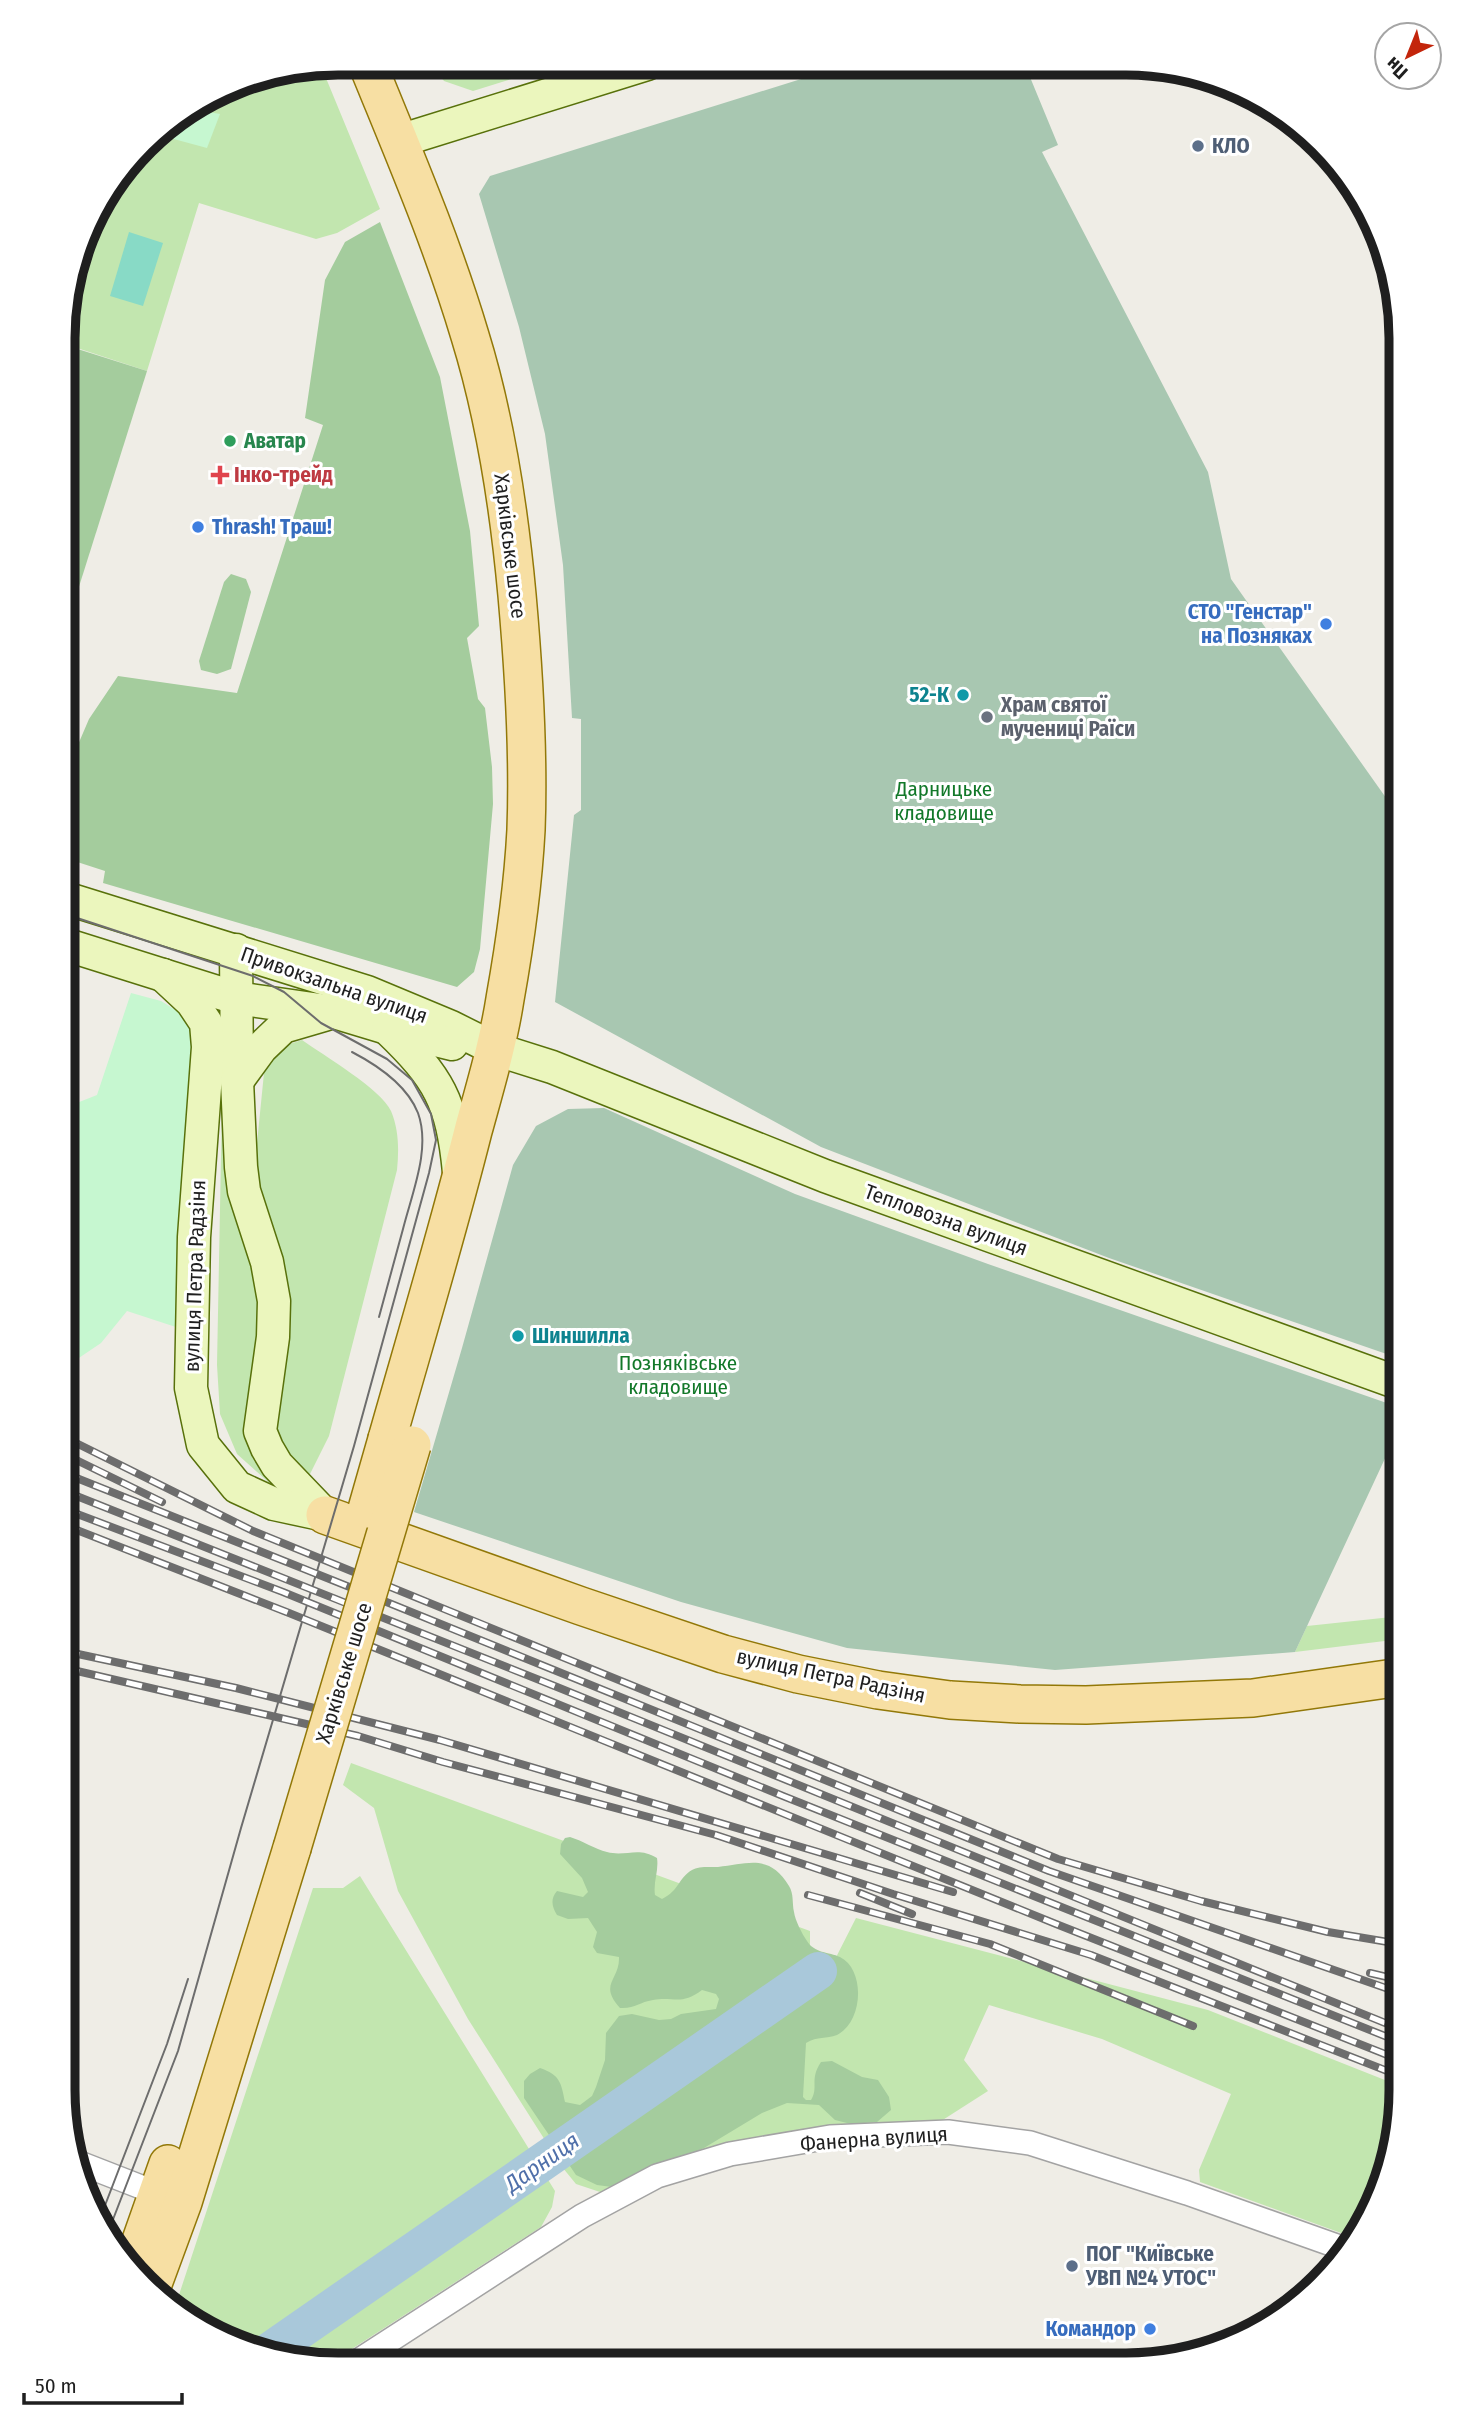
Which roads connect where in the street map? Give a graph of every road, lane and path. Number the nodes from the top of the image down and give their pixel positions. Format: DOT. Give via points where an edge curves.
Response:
graph roads {
  1 [pos="373,75"];
  2 [pos="611,75"];
  3 [pos="398,141"];
  4 [pos="75,901"];
  5 [pos="75,947"];
  6 [pos="236,950"];
  7 [pos="163,975"];
  8 [pos="236,998"];
  9 [pos="334,1012"];
  10 [pos="387,1028"];
  11 [pos="495,1049"];
  12 [pos="237,1081"];
  13 [pos="460,1182"];
  14 [pos="1389,1380"];
  15 [pos="400,1442"];
  16 [pos="325,1515"];
  17 [pos="1389,1679"];
  18 [pos="282,1844"];
  19 [pos="86,2166"];
  20 [pos="159,2194"];
  21 [pos="1337,2246"];
  22 [pos="135,2257"];
  23 [pos="155,2279"];
  24 [pos="370,2353"];
  1 -- 3 [label="main road, Харківське шосе"];
  2 -- 3 [label="main road"];
  3 -- 11 [label="main road, Харківське шосе" via="424,200 472,340 490,412 513,557 526,698 526,832 521,895"];
  4 -- 6 [label="main road, Привокзальна вулиця"];
  5 -- 7 [label="main road, Привокзальна вулиця"];
  6 -- 8 [label="main road, вулиця Петра Радзіня"];
  6 -- 11 [label="main road, Привокзальна вулиця" via="367,992"];
  7 -- 8 [label="main road, Привокзальна вулиця"];
  7 -- 16 [label="main road, вулиця Петра Радзіня" via="192,1002 206,1023 191,1388 203,1445 237,1487 274,1504"];
  8 -- 9 [label="main road, Привокзальна вулиця"];
  8 -- 12 [label="main road, вулиця Петра Радзіня"];
  9 -- 10 [label="main road, Привокзальна вулиця"];
  9 -- 12 [label="main road" via="283,1027"];
  10 -- 11 [label="main road, Привокзальна вулиця"];
  10 -- 13 [label="main road, Привокзальна вулиця" via="424,1065 444,1099 455,1132"];
  11 -- 13 [label="main road, Харківське шосе"];
  11 -- 14 [label="main road, Тепловозна вулиця" via="552,1067 825,1176"];
  11 -- 15 [label="main road, Харківське шосе" via="503,1087"];
  12 -- 16 [label="main road, вулиця Петра Радзіня" via="244,1191 267,1262 274,1301 274,1338 260,1431 278,1465"];
  13 -- 15 [label="main road, Харківське шосе"];
  15 -- 18 [label="main road, Харківське шосе, bridge"];
  16 -- 17 [label="main road, вулиця Петра Радзіня" via="723,1654 878,1690 950,1700 1086,1705 1253,1698"];
  18 -- 20 [label="main road, Харківське шосе"];
  18 -- 23 [label="main road, Харківське шосе" via="183,2202"];
  19 -- 20 [label="street"];
  20 -- 22 [label="main road, Харківське шосе"];
  21 -- 24 [label="street, Фанерна вулиця" via="1030,2143 948,2132 830,2137 730,2154 657,2175 582,2216"];
}
